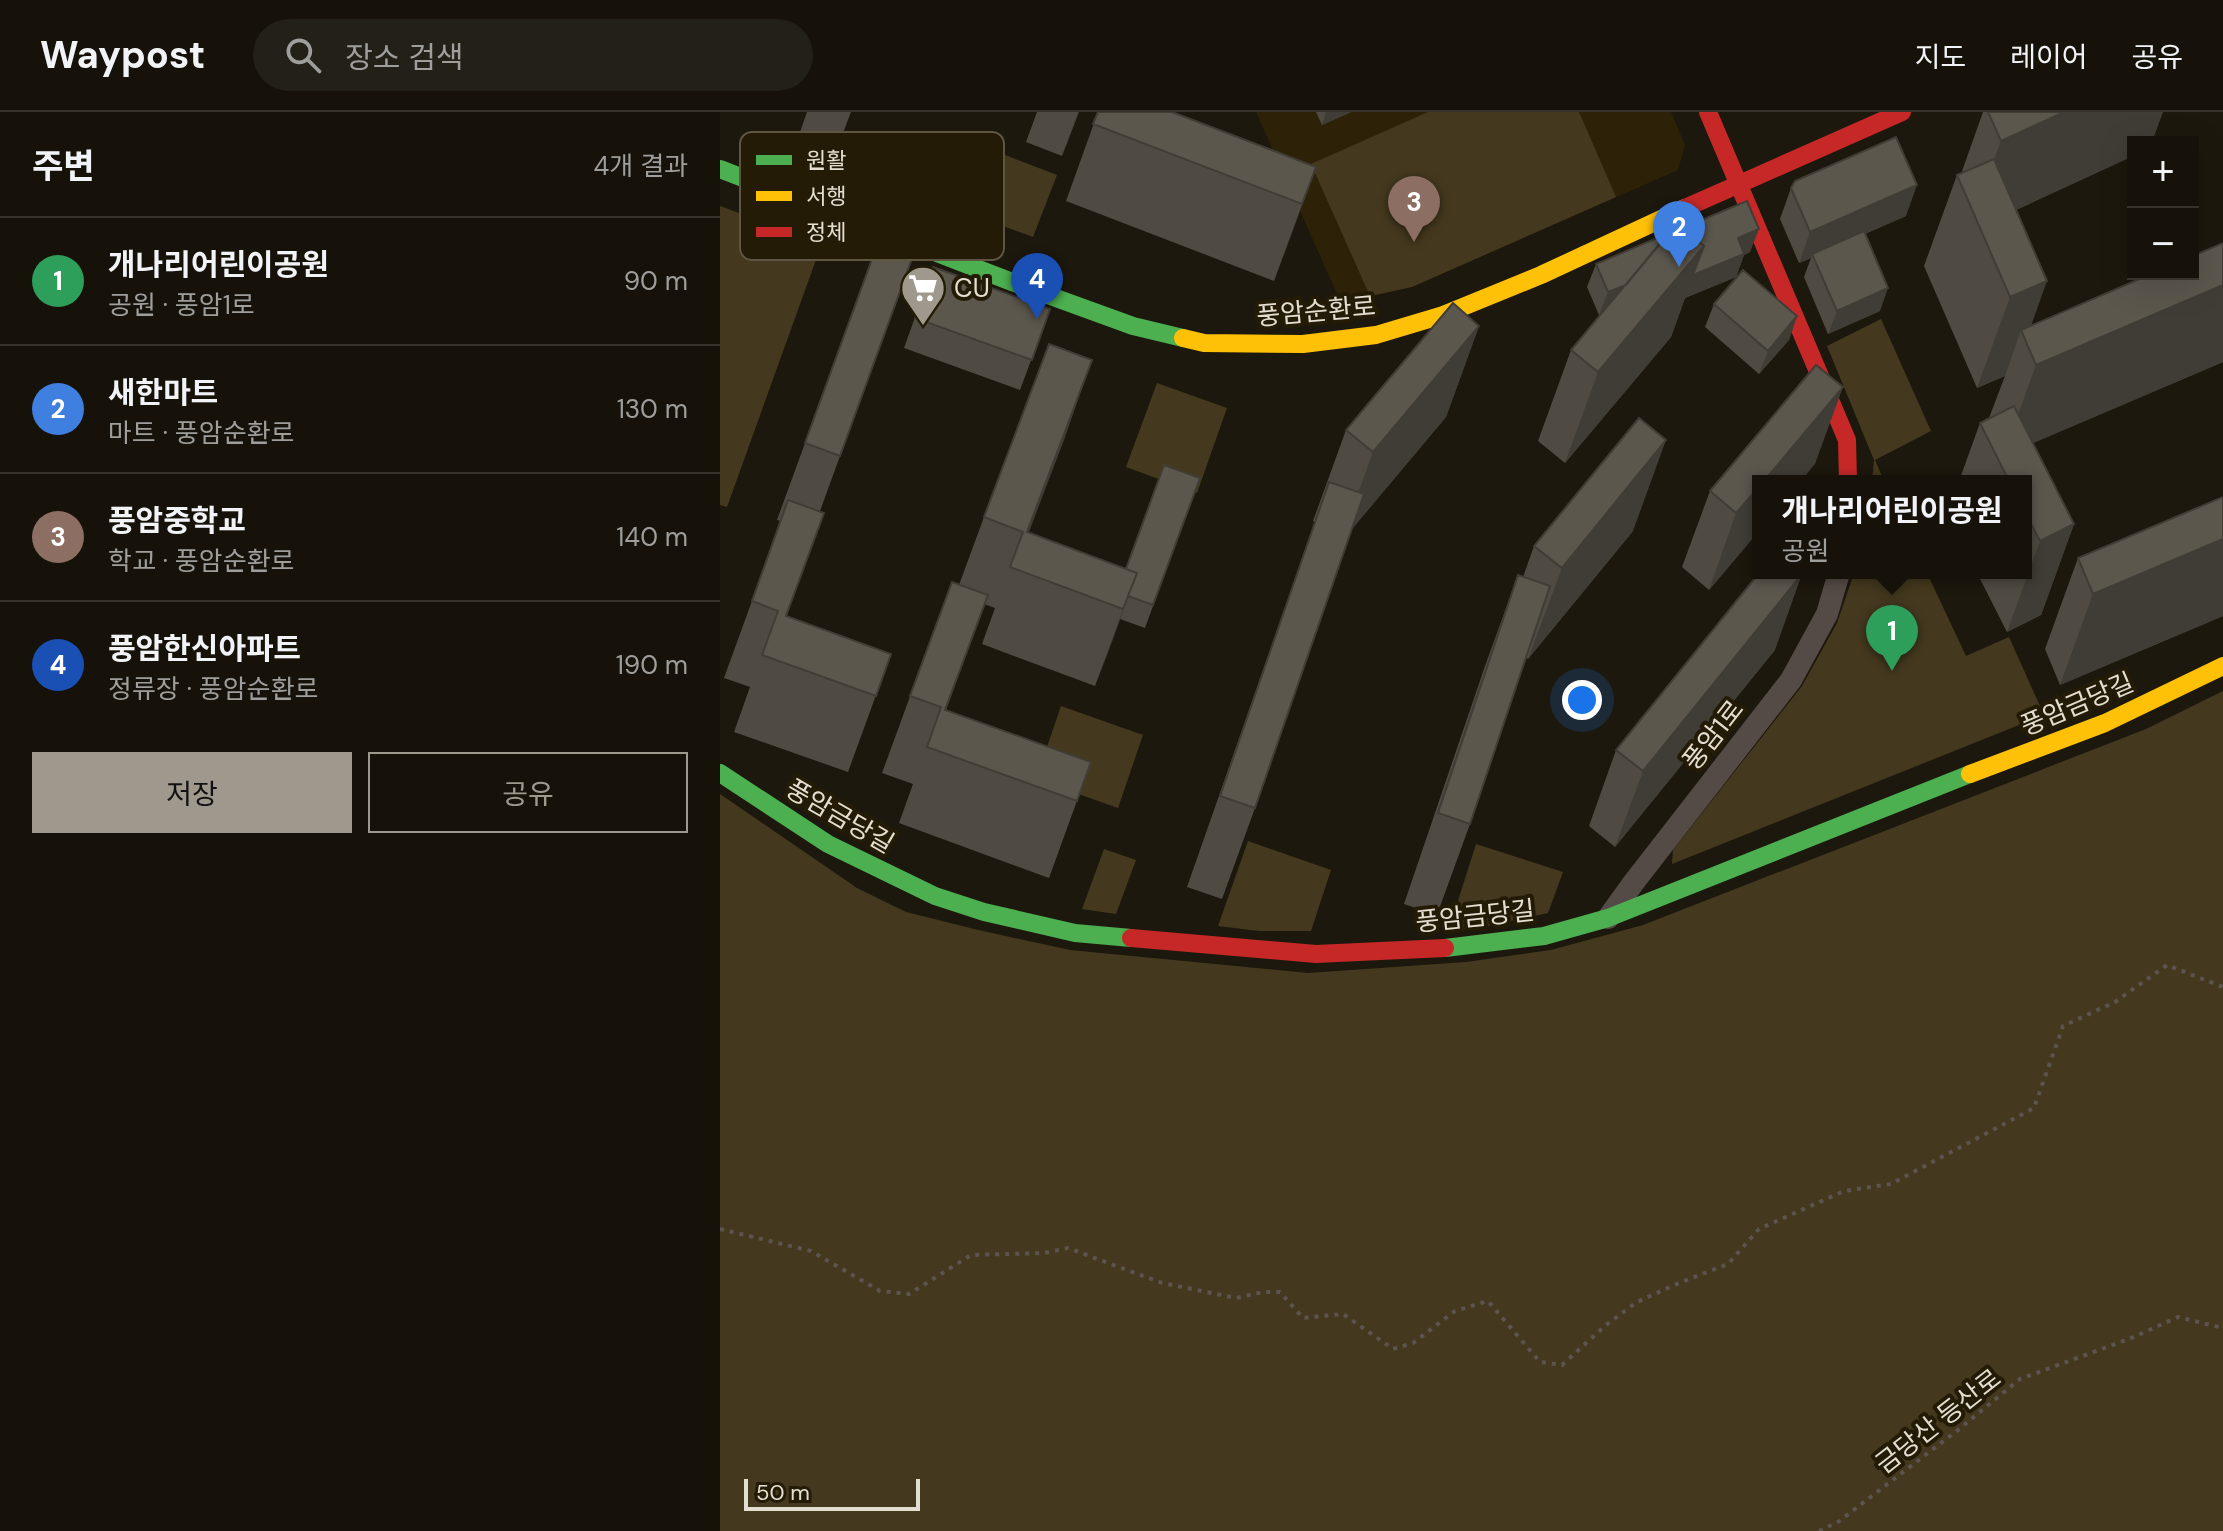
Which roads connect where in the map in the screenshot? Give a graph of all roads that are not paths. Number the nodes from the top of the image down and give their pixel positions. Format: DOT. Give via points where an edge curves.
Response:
graph roads {
  1 [pos="1708,112"];
  2 [pos="1902,112"];
  3 [pos="720,169"];
  4 [pos="740,177"];
  5 [pos="1737,184"];
  6 [pos="955,260"];
  7 [pos="1848,475"];
  8 [pos="1837,579"];
  9 [pos="2223,666"];
  10 [pos="720,773"];
  11 [pos="1608,918"];
  1 -- 5 [label="street"];
  2 -- 5 [label="street, 풍암순환로"];
  3 -- 4 [label="street, 풍암순환로"];
  5 -- 6 [label="street, 풍암순환로" via="1443,315 1376,335 1303,344 1204,343 1133,326"];
  5 -- 7 [label="street" via="1847,440"];
  8 -- 11 [label="street, 풍암1로" via="1827,614 1791,680"];
  9 -- 11 [label="street, 풍암금당길" via="2105,723"];
  10 -- 11 [label="street, 풍암금당길" via="828,844 935,896 1075,933 1316,954 1464,947 1544,936"];
}
